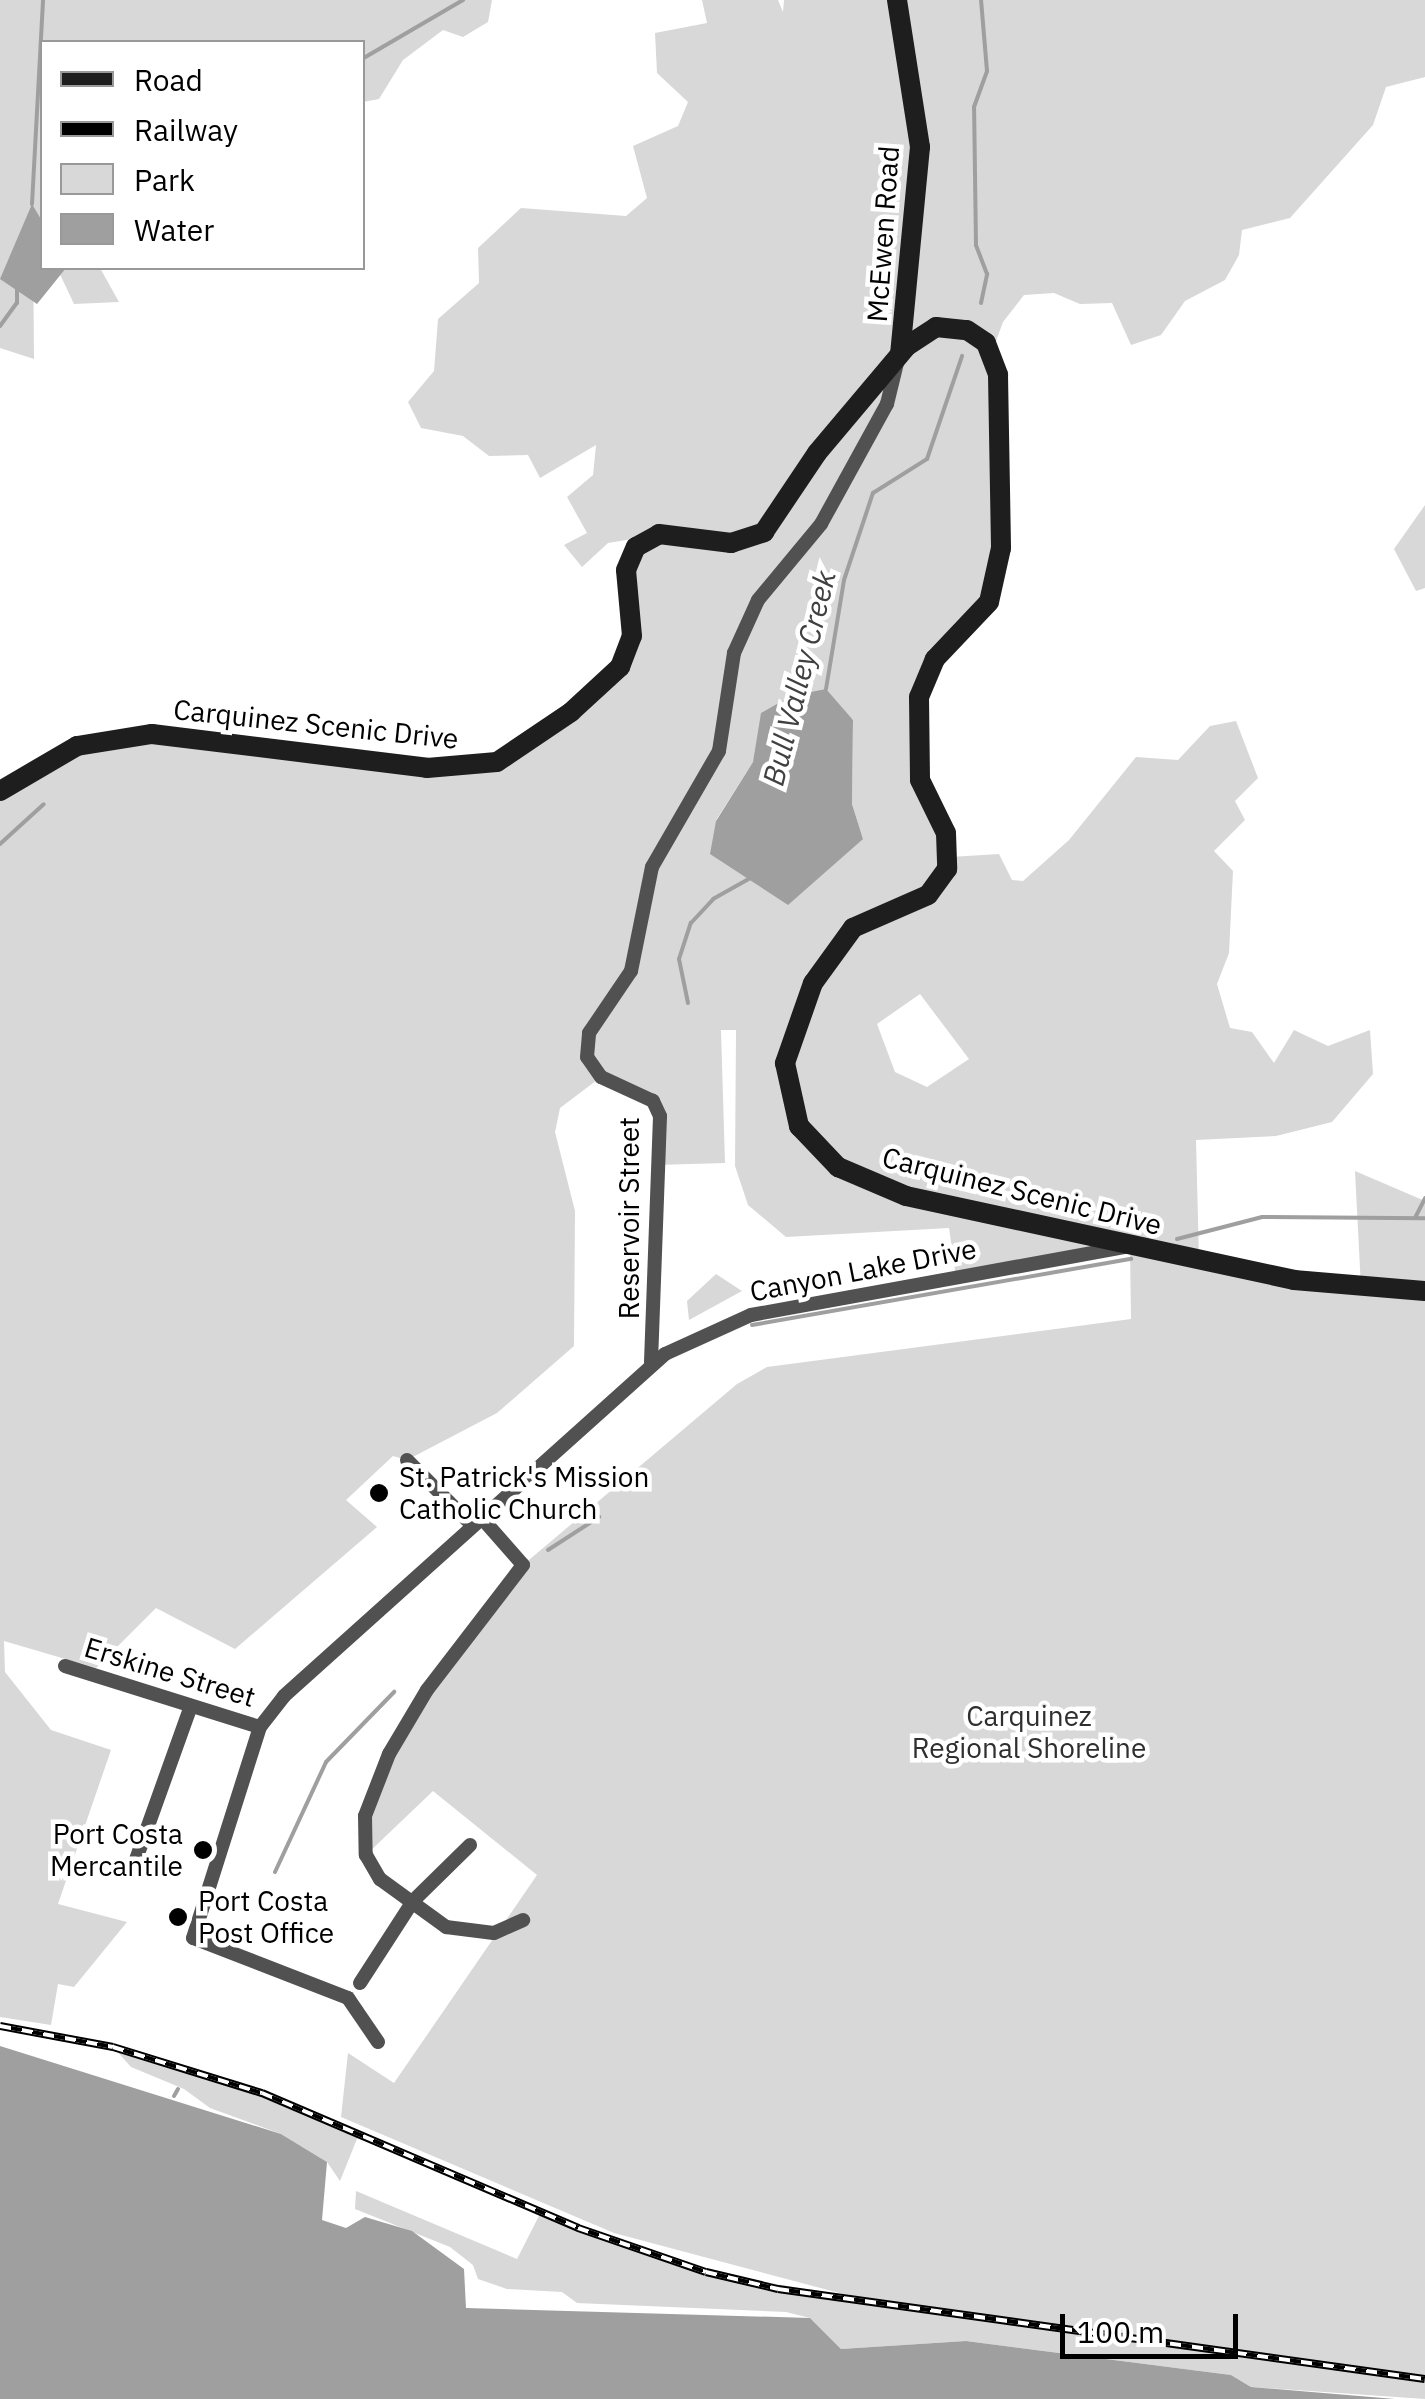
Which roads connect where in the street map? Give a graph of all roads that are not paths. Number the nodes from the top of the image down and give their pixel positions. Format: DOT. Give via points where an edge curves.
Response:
graph roads {
  1 [pos="898,0"];
  2 [pos="900,354"];
  3 [pos="0,790"];
  4 [pos="1130,1247"];
  5 [pos="1425,1291"];
  6 [pos="651,1362"];
  7 [pos="408,1460"];
  8 [pos="476,1520"];
  9 [pos="64,1666"];
  10 [pos="191,1706"];
  11 [pos="260,1727"];
  12 [pos="470,1845"];
  13 [pos="134,1865"];
  14 [pos="414,1901"];
  15 [pos="523,1920"];
  16 [pos="360,1982"];
  17 [pos="378,2042"];
  1 -- 2 [label="street, McEwen Road" via="920,146"];
  2 -- 3 [label="street, Carquinez Scenic Drive" via="817,453 764,532 730,543 659,534 636,547 626,570 632,636 620,667 509,756 445,770 139,735 77,746"];
  2 -- 4 [label="street, Carquinez Scenic Drive" via="924,332 946,325 978,335 992,352 998,374 999,579 981,613 935,659 919,697 917,764 946,833 947,869 928,895 864,920 834,950 791,1030 784,1063 788,1098 816,1150 870,1184"];
  2 -- 6 [label="street, Reservoir Street" via="888,404 821,524 758,600 734,652 720,750 652,867 631,971 589,1032 587,1057 601,1076 653,1101 660,1116"];
  4 -- 5 [label="street, Carquinez Scenic Drive" via="1314,1283"];
  4 -- 6 [label="street, Canyon Lake Drive" via="750,1315"];
  6 -- 8 [label="street, Canyon Lake Drive"];
  7 -- 8 [label="street"];
  8 -- 11 [label="street, Canyon Lake Drive" via="284,1696"];
  8 -- 14 [label="street" via="523,1566 427,1690 388,1754 365,1816 369,1863 380,1879"];
  9 -- 10 [label="street, Erskine Street"];
  10 -- 11 [label="street, Erskine Street"];
  10 -- 13 [label="street"];
  11 -- 17 [label="street, Canyon Lake Drive" via="193,1938 348,1998"];
  12 -- 14 [label="street"];
  14 -- 15 [label="street" via="446,1927 494,1933"];
  14 -- 16 [label="street"];
}
